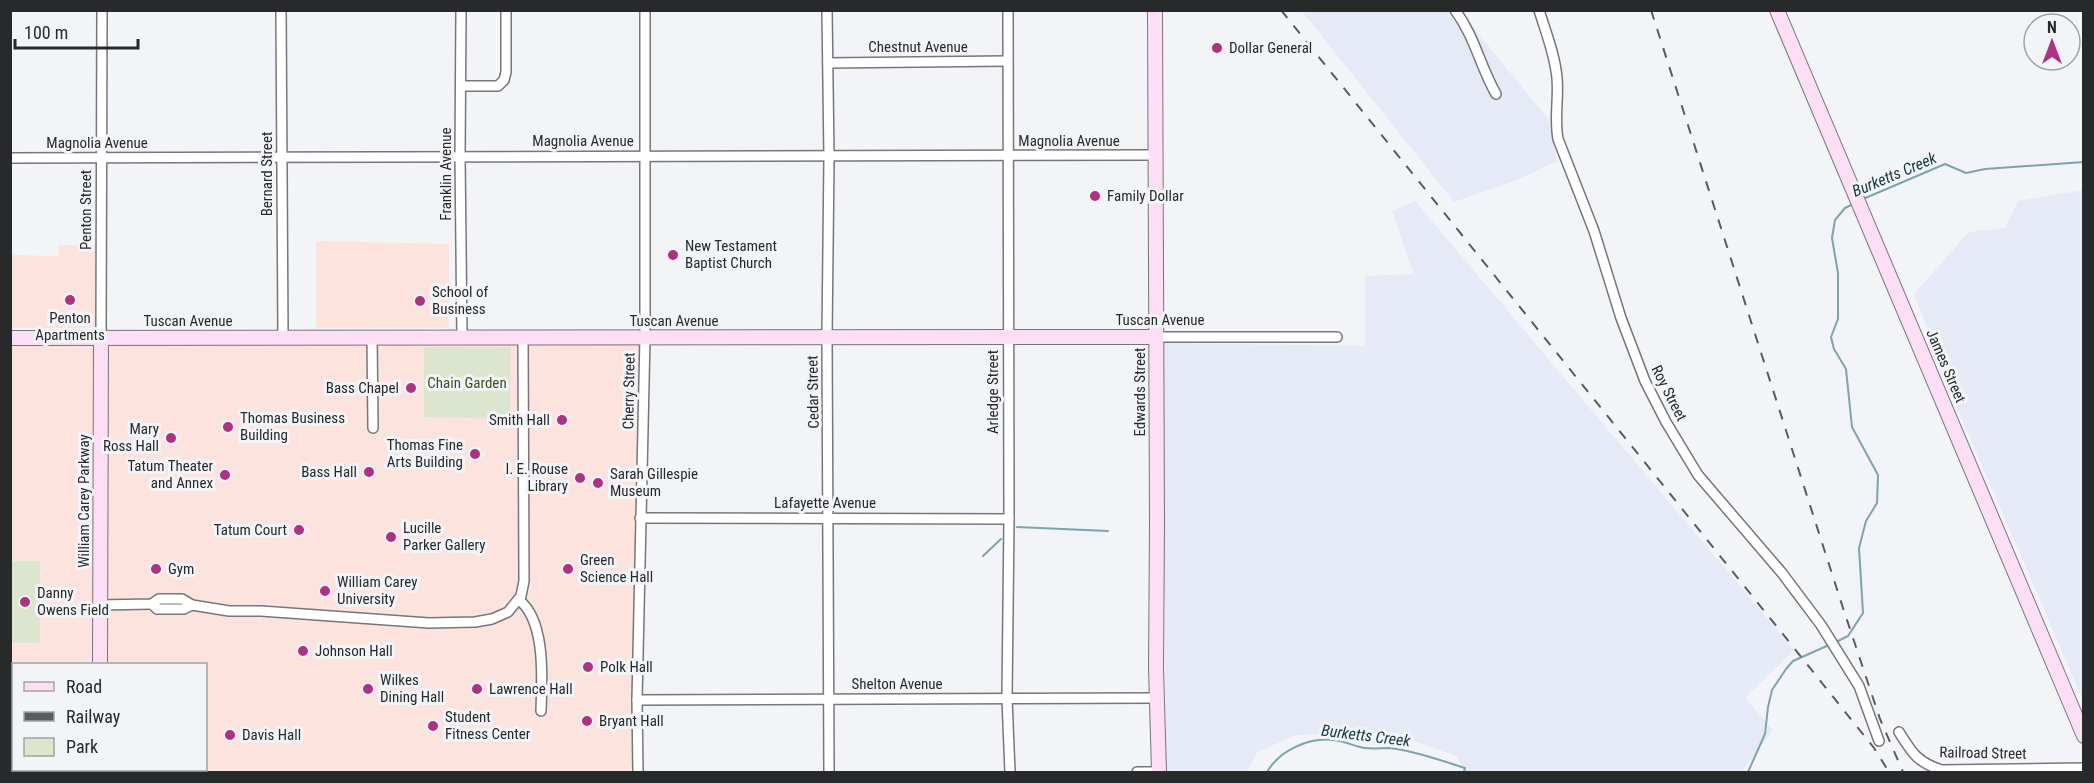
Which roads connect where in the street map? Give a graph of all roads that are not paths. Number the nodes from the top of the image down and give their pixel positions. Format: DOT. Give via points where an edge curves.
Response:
graph roads {
  1 [pos="102,10"];
  2 [pos="281,10"];
  3 [pos="461,10"];
  4 [pos="506,10"];
  5 [pos="645,10"];
  6 [pos="827,10"];
  7 [pos="1008,10"];
  8 [pos="1155,10"];
  9 [pos="1455,10"];
  10 [pos="1539,10"];
  11 [pos="1776,10"];
  12 [pos="1007,61"];
  13 [pos="828,63"];
  14 [pos="462,86"];
  15 [pos="1496,94"];
  16 [pos="1156,155"];
  17 [pos="644,156"];
  18 [pos="1007,156"];
  19 [pos="460,157"];
  20 [pos="10,158"];
  21 [pos="101,158"];
  22 [pos="282,158"];
  23 [pos="829,158"];
  24 [pos="101,337"];
  25 [pos="283,337"];
  26 [pos="372,337"];
  27 [pos="523,337"];
  28 [pos="645,337"];
  29 [pos="827,337"];
  30 [pos="1008,337"];
  31 [pos="1156,337"];
  32 [pos="1337,337"];
  33 [pos="10,338"];
  34 [pos="462,338"];
  35 [pos="373,428"];
  36 [pos="640,518"];
  37 [pos="829,518"];
  38 [pos="1009,519"];
  39 [pos="519,600"];
  40 [pos="99,605"];
  41 [pos="100,663"];
  42 [pos="1156,698"];
  43 [pos="830,699"];
  44 [pos="1007,699"];
  45 [pos="637,700"];
  46 [pos="541,711"];
  47 [pos="1899,732"];
  48 [pos="2084,735"];
  49 [pos="1879,741"];
  50 [pos="2084,768"];
  51 [pos="638,772"];
  52 [pos="829,772"];
  53 [pos="1010,772"];
  54 [pos="1137,772"];
  55 [pos="1159,772"];
  1 -- 21 [label="street, Penton Street"];
  2 -- 22 [label="street, Bernard Street"];
  3 -- 14 [label="street, Franklin Avenue"];
  4 -- 14 [label="street" via="504,80 498,86"];
  5 -- 17 [label="street, Cherry Street"];
  6 -- 13 [label="street, Cedar Street"];
  7 -- 12 [label="street, Arledge Street"];
  8 -- 16 [label="main road, Edwards Street"];
  9 -- 15 [label="street" via="1472,36"];
  10 -- 49 [label="street, Roy Street" via="1557,75 1558,139 1645,381 1698,475 1821,625 1863,694"];
  11 -- 48 [label="main road, James Street"];
  12 -- 13 [label="street, Chestnut Avenue"];
  12 -- 18 [label="street, Arledge Street"];
  13 -- 23 [label="street, Cedar Street"];
  14 -- 19 [label="street, Franklin Avenue"];
  16 -- 18 [label="street, Magnolia Avenue"];
  16 -- 31 [label="main road, Edwards Street"];
  17 -- 19 [label="street, Magnolia Avenue"];
  17 -- 23 [label="street, Magnolia Avenue"];
  17 -- 28 [label="street, Cherry Street"];
  18 -- 23 [label="street, Magnolia Avenue"];
  18 -- 30 [label="street, Arledge Street"];
  19 -- 22 [label="street, Magnolia Avenue"];
  19 -- 34 [label="street, Franklin Avenue"];
  20 -- 21 [label="street, Magnolia Avenue"];
  21 -- 22 [label="street, Magnolia Avenue"];
  21 -- 24 [label="street, Penton Street"];
  22 -- 25 [label="street, Bernard Street"];
  23 -- 29 [label="street, Cedar Street"];
  24 -- 25 [label="main road, Tuscan Avenue"];
  24 -- 33 [label="main road, Tuscan Avenue"];
  24 -- 40 [label="main road, William Carey Parkway"];
  25 -- 26 [label="main road, Tuscan Avenue"];
  26 -- 34 [label="main road, Tuscan Avenue"];
  26 -- 35 [label="street"];
  27 -- 28 [label="main road, Tuscan Avenue"];
  27 -- 34 [label="main road, Tuscan Avenue"];
  27 -- 39 [label="street" via="524,582"];
  28 -- 29 [label="main road, Tuscan Avenue"];
  28 -- 36 [label="street, Cherry Street"];
  29 -- 30 [label="main road, Tuscan Avenue"];
  29 -- 37 [label="street, Cedar Street"];
  30 -- 31 [label="main road, Tuscan Avenue"];
  30 -- 38 [label="street, Arledge Street"];
  31 -- 32 [label="street, Tuscan Avenue"];
  31 -- 42 [label="main road, Edwards Street"];
  36 -- 37 [label="street, Lafayette Avenue"];
  36 -- 45 [label="street, Cherry Street"];
  37 -- 38 [label="street, Lafayette Avenue"];
  37 -- 43 [label="street, Cedar Street"];
  38 -- 44 [label="street, Arledge Street"];
  39 -- 40 [label="street" via="508,612 492,619 455,623 229,611 192,605 182,599"];
  39 -- 46 [label="street" via="530,614 540,647"];
  40 -- 41 [label="main road, William Carey Parkway"];
  42 -- 44 [label="street, Shelton Avenue"];
  42 -- 55 [label="main road, Edwards Street"];
  43 -- 44 [label="street, Shelton Avenue"];
  43 -- 45 [label="street, Shelton Avenue"];
  43 -- 52 [label="street, Cedar Street"];
  44 -- 53 [label="street, Arledge Street"];
  45 -- 51 [label="street, Cherry Street"];
  47 -- 50 [label="street, Railroad Street" via="1921,762 1942,770"];
  54 -- 55 [label="street"];
}
